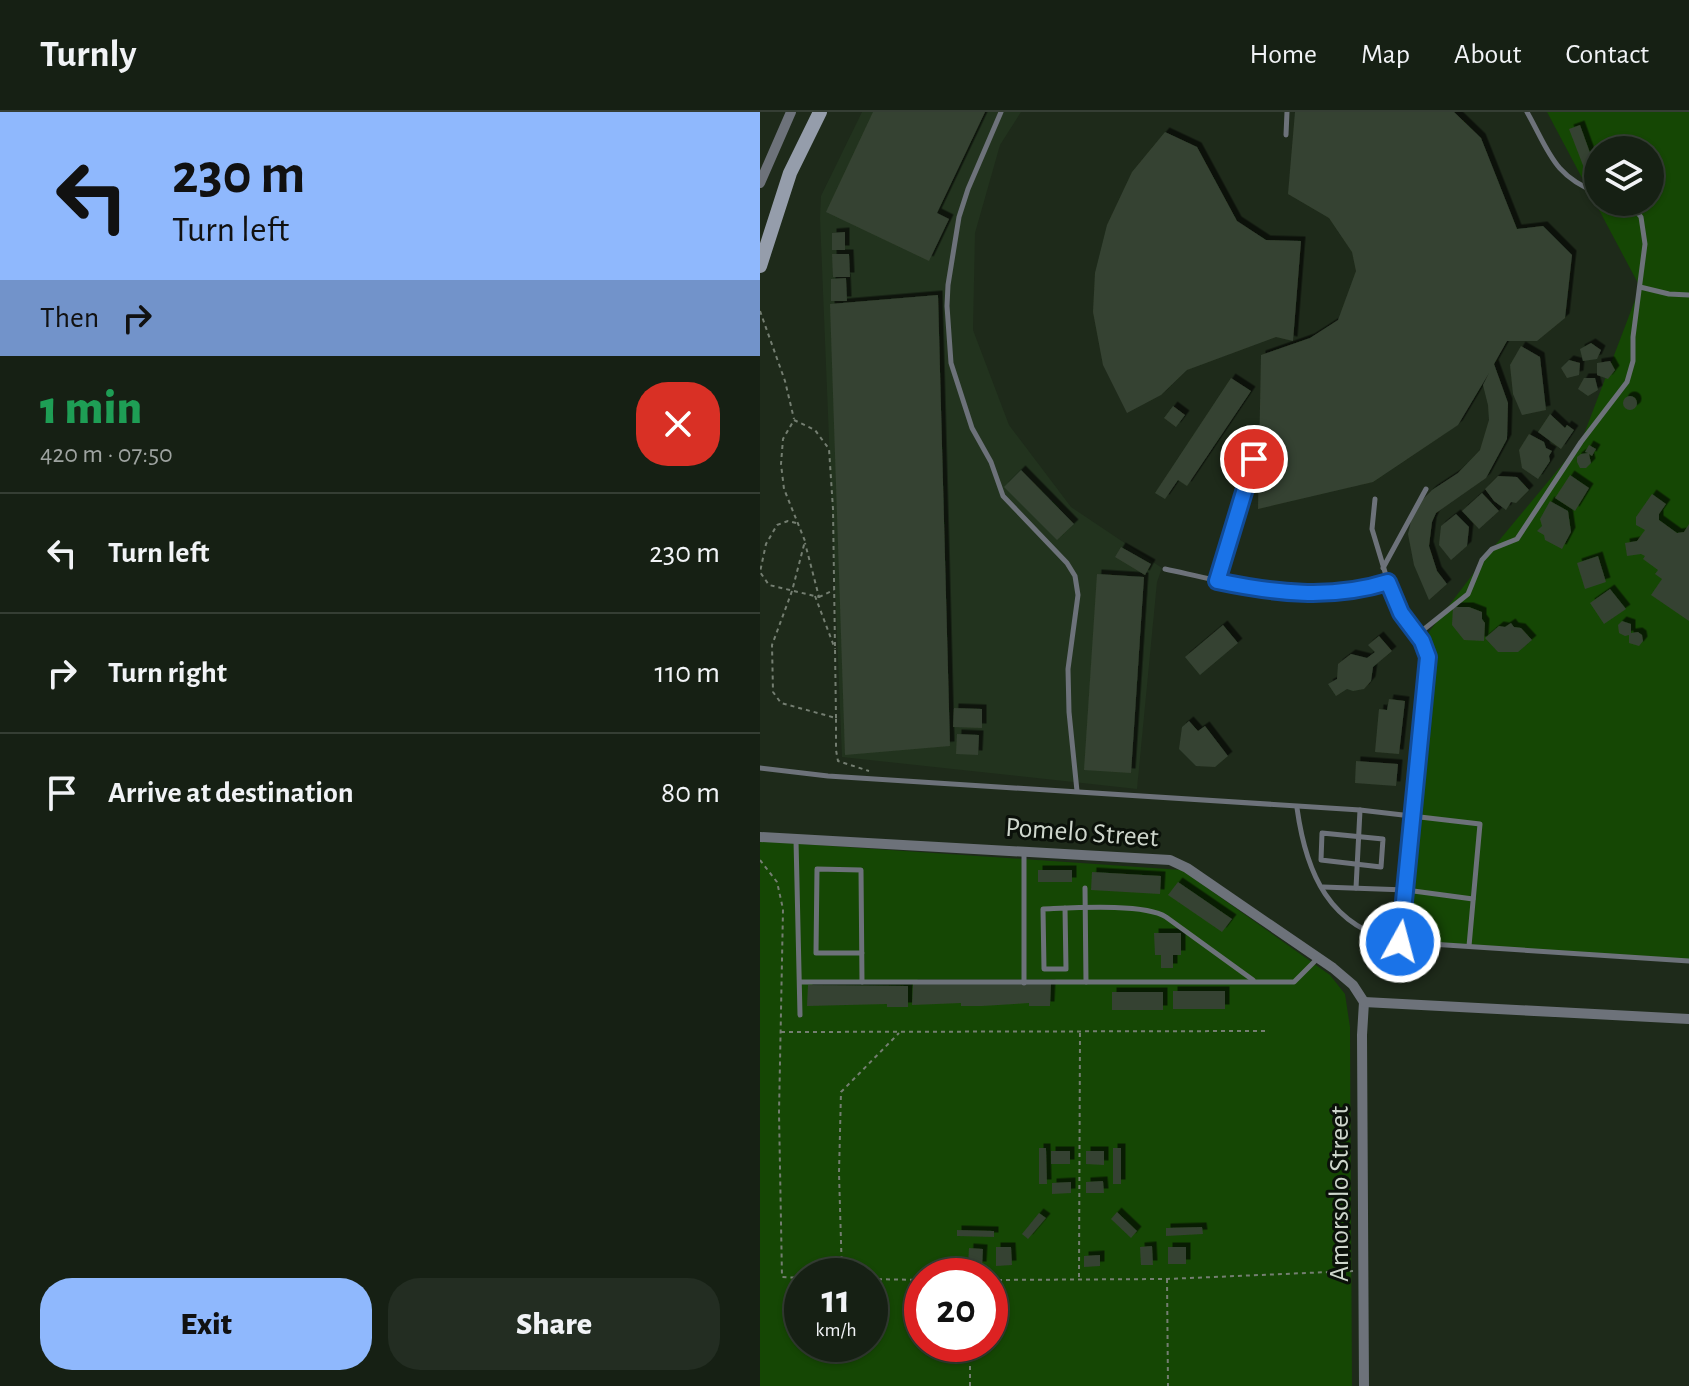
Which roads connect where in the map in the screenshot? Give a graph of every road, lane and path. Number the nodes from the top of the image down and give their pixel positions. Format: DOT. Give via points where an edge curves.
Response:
graph roads {
  1 [pos="791,112"];
  2 [pos="820,112"];
  3 [pos="1001,112"];
  4 [pos="1287,112"];
  5 [pos="1527,112"];
  6 [pos="1286,135"];
  7 [pos="760,183"];
  8 [pos="1584,188"];
  9 [pos="1640,216"];
  10 [pos="760,266"];
  11 [pos="1640,287"];
  12 [pos="1689,295"];
  13 [pos="760,311"];
  14 [pos="794,420"];
  15 [pos="1254,459"];
  16 [pos="1426,489"];
  17 [pos="1375,499"];
  18 [pos="798,524"];
  19 [pos="805,541"];
  20 [pos="1383,568"];
  21 [pos="1165,569"];
  22 [pos="1217,581"];
  23 [pos="1388,582"];
  24 [pos="835,589"];
  25 [pos="792,591"];
  26 [pos="817,596"];
  27 [pos="1418,634"];
  28 [pos="836,650"];
  29 [pos="836,718"];
  30 [pos="760,768"];
  31 [pos="884,779"];
  32 [pos="1077,791"];
  33 [pos="1297,808"];
  34 [pos="1360,810"];
  35 [pos="1414,815"];
  36 [pos="760,837"];
  37 [pos="1359,837"];
  38 [pos="796,840"];
  39 [pos="1024,851"];
  40 [pos="760,860"];
  41 [pos="1357,865"];
  42 [pos="1321,887"];
  43 [pos="1085,888"];
  44 [pos="1356,888"];
  45 [pos="1406,890"];
  46 [pos="1473,899"];
  47 [pos="1065,908"];
  48 [pos="1086,908"];
  49 [pos="1400,942"];
  50 [pos="1469,946"];
  51 [pos="862,953"];
  52 [pos="1317,959"];
  53 [pos="1689,961"];
  54 [pos="1254,980"];
  55 [pos="800,982"];
  56 [pos="862,982"];
  57 [pos="1086,982"];
  58 [pos="1024,983"];
  59 [pos="1364,1002"];
  60 [pos="800,1015"];
  61 [pos="1689,1019"];
  62 [pos="1080,1031"];
  63 [pos="1267,1031"];
  64 [pos="781,1032"];
  65 [pos="901,1032"];
  66 [pos="841,1258"];
  67 [pos="1362,1270"];
  68 [pos="784,1277"];
  69 [pos="1079,1279"];
  70 [pos="1167,1279"];
  71 [pos="1008,1280"];
  72 [pos="970,1362"];
  73 [pos="970,1386"];
  74 [pos="1168,1386"];
  75 [pos="1364,1386"];
  1 -- 7 [label="street"];
  2 -- 10 [label="main road" via="790,173"];
  3 -- 32 [label="lane" via="959,217 948,285 951,363 972,428 1003,496 1075,576 1078,610 1068,669"];
  4 -- 6 [label="lane"];
  5 -- 8 [label="lane" via="1555,165"];
  9 -- 11 [label="lane" via="1645,244"];
  11 -- 12 [label="lane"];
  11 -- 27 [label="lane" via="1627,382 1517,539 1492,549 1468,594"];
  13 -- 14 [label="path"];
  14 -- 18 [label="path" via="783,439 781,464"];
  14 -- 24 [label="path" via="815,430 829,449"];
  15 -- 22 [label="lane"];
  16 -- 20 [label="lane"];
  17 -- 20 [label="lane" via="1372,529"];
  18 -- 19 [label="path"];
  18 -- 25 [label="path" via="777,525 760,572 769,585"];
  19 -- 25 [label="path"];
  19 -- 26 [label="path"];
  20 -- 23 [label="lane"];
  21 -- 22 [label="lane"];
  22 -- 23 [label="lane" via="1299,594"];
  23 -- 27 [label="lane" via="1401,613"];
  24 -- 26 [label="path"];
  24 -- 28 [label="path"];
  25 -- 26 [label="path"];
  25 -- 29 [label="path" via="772,645 773,692 781,703"];
  26 -- 28 [label="path"];
  27 -- 35 [label="lane" via="1428,657"];
  28 -- 29 [label="path"];
  29 -- 31 [label="path" via="838,761"];
  30 -- 31 [label="lane"];
  31 -- 32 [label="lane"];
  32 -- 33 [label="lane"];
  33 -- 34 [label="lane"];
  33 -- 42 [label="lane" via="1301,841"];
  34 -- 35 [label="lane"];
  34 -- 37 [label="lane"];
  35 -- 45 [label="lane"];
  35 -- 46 [label="lane" via="1480,824"];
  36 -- 38 [label="street, Pomelo Street"];
  37 -- 41 [label="lane"];
  37 -- 41 [label="lane" via="1383,839 1381,867"];
  37 -- 41 [label="lane" via="1322,833 1321,860"];
  38 -- 39 [label="street, Pomelo Street"];
  38 -- 55 [label="lane"];
  39 -- 52 [label="street, Pomelo Street" via="1170,860"];
  39 -- 58 [label="lane"];
  40 -- 64 [label="path" via="777,882 783,909"];
  41 -- 44 [label="lane"];
  42 -- 44 [label="lane"];
  42 -- 49 [label="lane" via="1354,924"];
  43 -- 48 [label="lane"];
  44 -- 45 [label="lane"];
  45 -- 46 [label="lane"];
  45 -- 49 [label="lane"];
  46 -- 50 [label="lane"];
  47 -- 47 [label="lane" via="1066,969 1044,969 1043,909"];
  47 -- 48 [label="lane"];
  48 -- 54 [label="lane" via="1159,912"];
  48 -- 57 [label="lane"];
  49 -- 50 [label="lane"];
  50 -- 53 [label="lane"];
  51 -- 51 [label="lane" via="861,870 817,869 816,953"];
  51 -- 56 [label="lane"];
  52 -- 54 [label="lane" via="1296,981"];
  52 -- 59 [label="street, Pomelo Street" via="1353,985"];
  54 -- 57 [label="lane"];
  55 -- 56 [label="lane"];
  55 -- 60 [label="lane"];
  56 -- 58 [label="lane"];
  57 -- 58 [label="lane"];
  59 -- 61 [label="street"];
  59 -- 67 [label="street, Amorsolo Street"];
  62 -- 63 [label="path"];
  62 -- 65 [label="path"];
  62 -- 69 [label="path"];
  64 -- 65 [label="path"];
  64 -- 68 [label="path"];
  65 -- 66 [label="path" via="841,1092"];
  67 -- 70 [label="path"];
  67 -- 75 [label="street, Amorsolo Street"];
  69 -- 70 [label="path"];
  69 -- 71 [label="path"];
  70 -- 74 [label="path"];
  72 -- 73 [label="path"];
}
